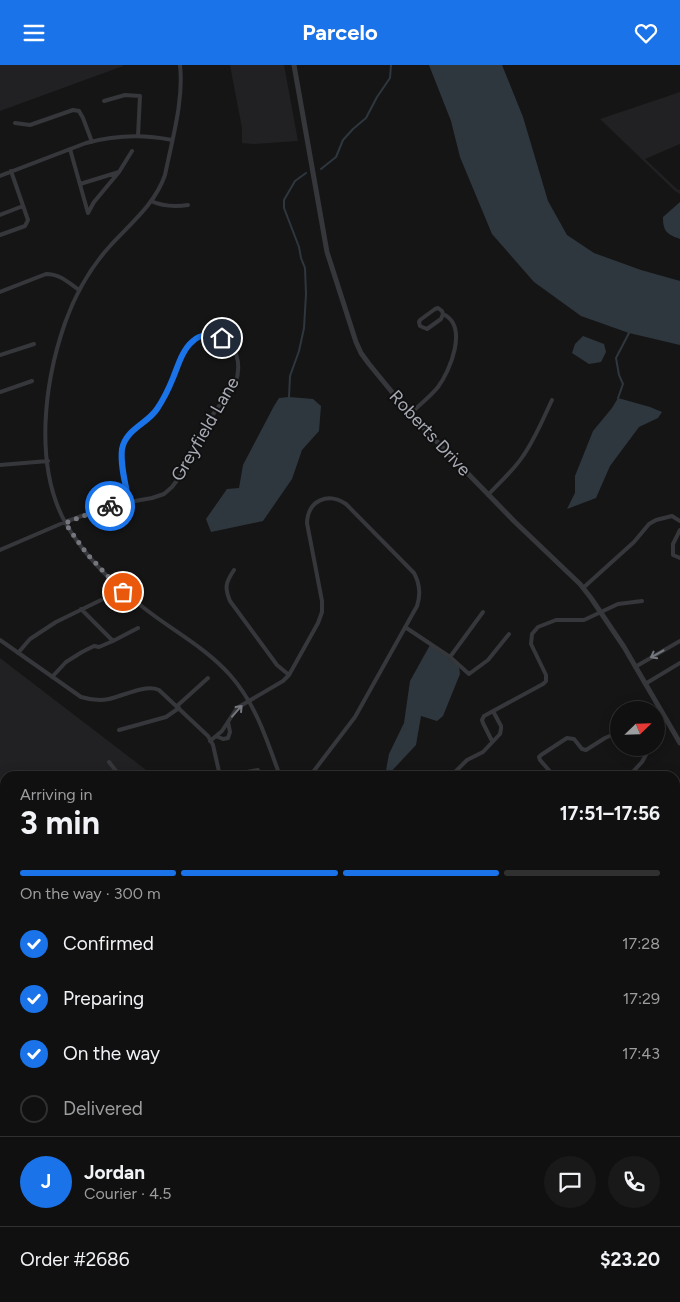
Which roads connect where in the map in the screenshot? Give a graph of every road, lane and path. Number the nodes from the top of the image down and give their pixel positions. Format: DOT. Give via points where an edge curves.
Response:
graph roads {
  1 [pos="180,65"];
  2 [pos="294,65"];
  3 [pos="104,101"];
  4 [pos="15,123"];
  5 [pos="138,136"];
  6 [pos="172,140"];
  7 [pos="92,142"];
  8 [pos="70,149"];
  9 [pos="132,151"];
  10 [pos="11,171"];
  11 [pos="120,172"];
  12 [pos="0,176"];
  13 [pos="80,184"];
  14 [pos="151,201"];
  15 [pos="188,205"];
  16 [pos="23,206"];
  17 [pos="0,215"];
  18 [pos="0,235"];
  19 [pos="79,290"];
  20 [pos="0,292"];
  21 [pos="443,314"];
  22 [pos="34,344"];
  23 [pos="0,355"];
  24 [pos="32,381"];
  25 [pos="0,392"];
  26 [pos="552,400"];
  27 [pos="410,414"];
  28 [pos="48,461"];
  29 [pos="0,465"];
  30 [pos="488,495"];
  31 [pos="129,502"];
  32 [pos="680,521"];
  33 [pos="65,523"];
  34 [pos="680,530"];
  35 [pos="0,550"];
  36 [pos="680,558"];
  37 [pos="234,570"];
  38 [pos="583,588"];
  39 [pos="101,600"];
  40 [pos="642,601"];
  41 [pos="81,609"];
  42 [pos="483,612"];
  43 [pos="601,612"];
  44 [pos="405,627"];
  45 [pos="138,628"];
  46 [pos="509,634"];
  47 [pos="0,640"];
  48 [pos="113,641"];
  49 [pos="680,641"];
  50 [pos="18,653"];
  51 [pos="450,657"];
  52 [pos="680,663"];
  53 [pos="635,667"];
  54 [pos="289,675"];
  55 [pos="52,677"];
  56 [pos="208,678"];
  57 [pos="645,684"];
  58 [pos="249,701"];
  59 [pos="178,707"];
  60 [pos="493,711"];
  61 [pos="666,720"];
  62 [pos="228,722"];
  63 [pos="119,731"];
  64 [pos="216,736"];
  65 [pos="610,736"];
  66 [pos="210,741"];
  67 [pos="492,741"];
  68 [pos="680,743"];
  69 [pos="645,756"];
  70 [pos="109,762"];
  71 [pos="258,769"];
  72 [pos="116,771"];
  73 [pos="219,771"];
  74 [pos="248,771"];
  75 [pos="278,771"];
  76 [pos="314,771"];
  77 [pos="456,771"];
  78 [pos="549,771"];
  79 [pos="633,771"];
  1 -- 6 [label="street" via="180,94"];
  2 -- 27 [label="street, Roberts Drive" via="334,276 361,353"];
  3 -- 5 [label="street" via="125,95 140,97"];
  4 -- 7 [label="street" via="30,125 73,110 79,111"];
  5 -- 6 [label="street"];
  5 -- 7 [label="street"];
  6 -- 14 [label="street" via="165,175"];
  7 -- 8 [label="street"];
  8 -- 10 [label="street"];
  8 -- 13 [label="street"];
  9 -- 11 [label="street"];
  10 -- 12 [label="street"];
  10 -- 16 [label="street"];
  11 -- 13 [label="street"];
  11 -- 13 [label="street" via="94,201 88,213"];
  14 -- 15 [label="street" via="176,207"];
  14 -- 19 [label="street" via="97,262"];
  16 -- 17 [label="street"];
  16 -- 18 [label="street" via="27,224"];
  19 -- 20 [label="street" via="61,277 46,274"];
  19 -- 28 [label="street" via="65,323 50,379 46,420"];
  21 -- 21 [label="street" via="427,329 420,326 420,320 434,309 440,309"];
  21 -- 27 [label="street" via="449,318 456,333 452,360 438,386"];
  22 -- 23 [label="street"];
  24 -- 25 [label="street"];
  26 -- 30 [label="street" via="523,457"];
  27 -- 30 [label="street, Roberts Drive"];
  28 -- 29 [label="street"];
  28 -- 33 [label="street" via="52,490"];
  30 -- 38 [label="street, Roberts Drive"];
  31 -- 31 [label="street, Greyfield Lane" via="164,494 181,475 202,428 238,376 236,353 229,342 207,335 192,341 158,408 128,435 122,449 122,464"];
  31 -- 33 [label="street, Greyfield Lane"];
  32 -- 38 [label="street" via="672,516 653,521"];
  33 -- 35 [label="street, Greyfield Lane"];
  33 -- 58 [label="street" via="87,554 123,592 210,655"];
  34 -- 36 [label="street" via="673,545 673,555"];
  37 -- 54 [label="street" via="226,585 230,601 277,665"];
  38 -- 43 [label="street, Roberts Drive"];
  39 -- 41 [label="street"];
  40 -- 43 [label="street" via="618,604"];
  41 -- 48 [label="street"];
  41 -- 50 [label="street" via="30,639"];
  42 -- 51 [label="street"];
  43 -- 53 [label="street, Roberts Drive"];
  43 -- 60 [label="street" via="584,621 556,620 538,627 532,634 531,644 546,681"];
  44 -- 51 [label="street"];
  44 -- 54 [label="street" via="420,595 414,573 346,504 325,498 309,511 307,523 322,612"];
  44 -- 76 [label="street" via="355,717"];
  45 -- 48 [label="street"];
  46 -- 51 [label="street" via="488,660 469,674"];
  47 -- 50 [label="street"];
  48 -- 55 [label="street" via="94,646 66,662"];
  49 -- 53 [label="street, one-way"];
  50 -- 55 [label="street"];
  52 -- 57 [label="street"];
  53 -- 57 [label="street, Roberts Drive"];
  54 -- 58 [label="street"];
  55 -- 59 [label="street" via="92,700 154,688"];
  56 -- 59 [label="street"];
  57 -- 61 [label="street, Roberts Drive"];
  62 -- 58 [label="street, one-way" via="236,708"];
  58 -- 75 [label="street"];
  59 -- 63 [label="street" via="166,717"];
  59 -- 66 [label="street"];
  60 -- 67 [label="street" via="501,729"];
  60 -- 67 [label="street" via="484,715 482,720"];
  61 -- 68 [label="street, Roberts Drive"];
  62 -- 64 [label="street"];
  62 -- 64 [label="street" via="228,738"];
  64 -- 66 [label="street"];
  65 -- 78 [label="street" via="586,750 574,739 567,738 539,757"];
  66 -- 73 [label="street"];
  67 -- 77 [label="street" via="483,752 467,760"];
  69 -- 79 [label="street"];
  70 -- 72 [label="street"];
  71 -- 74 [label="street"];
}
